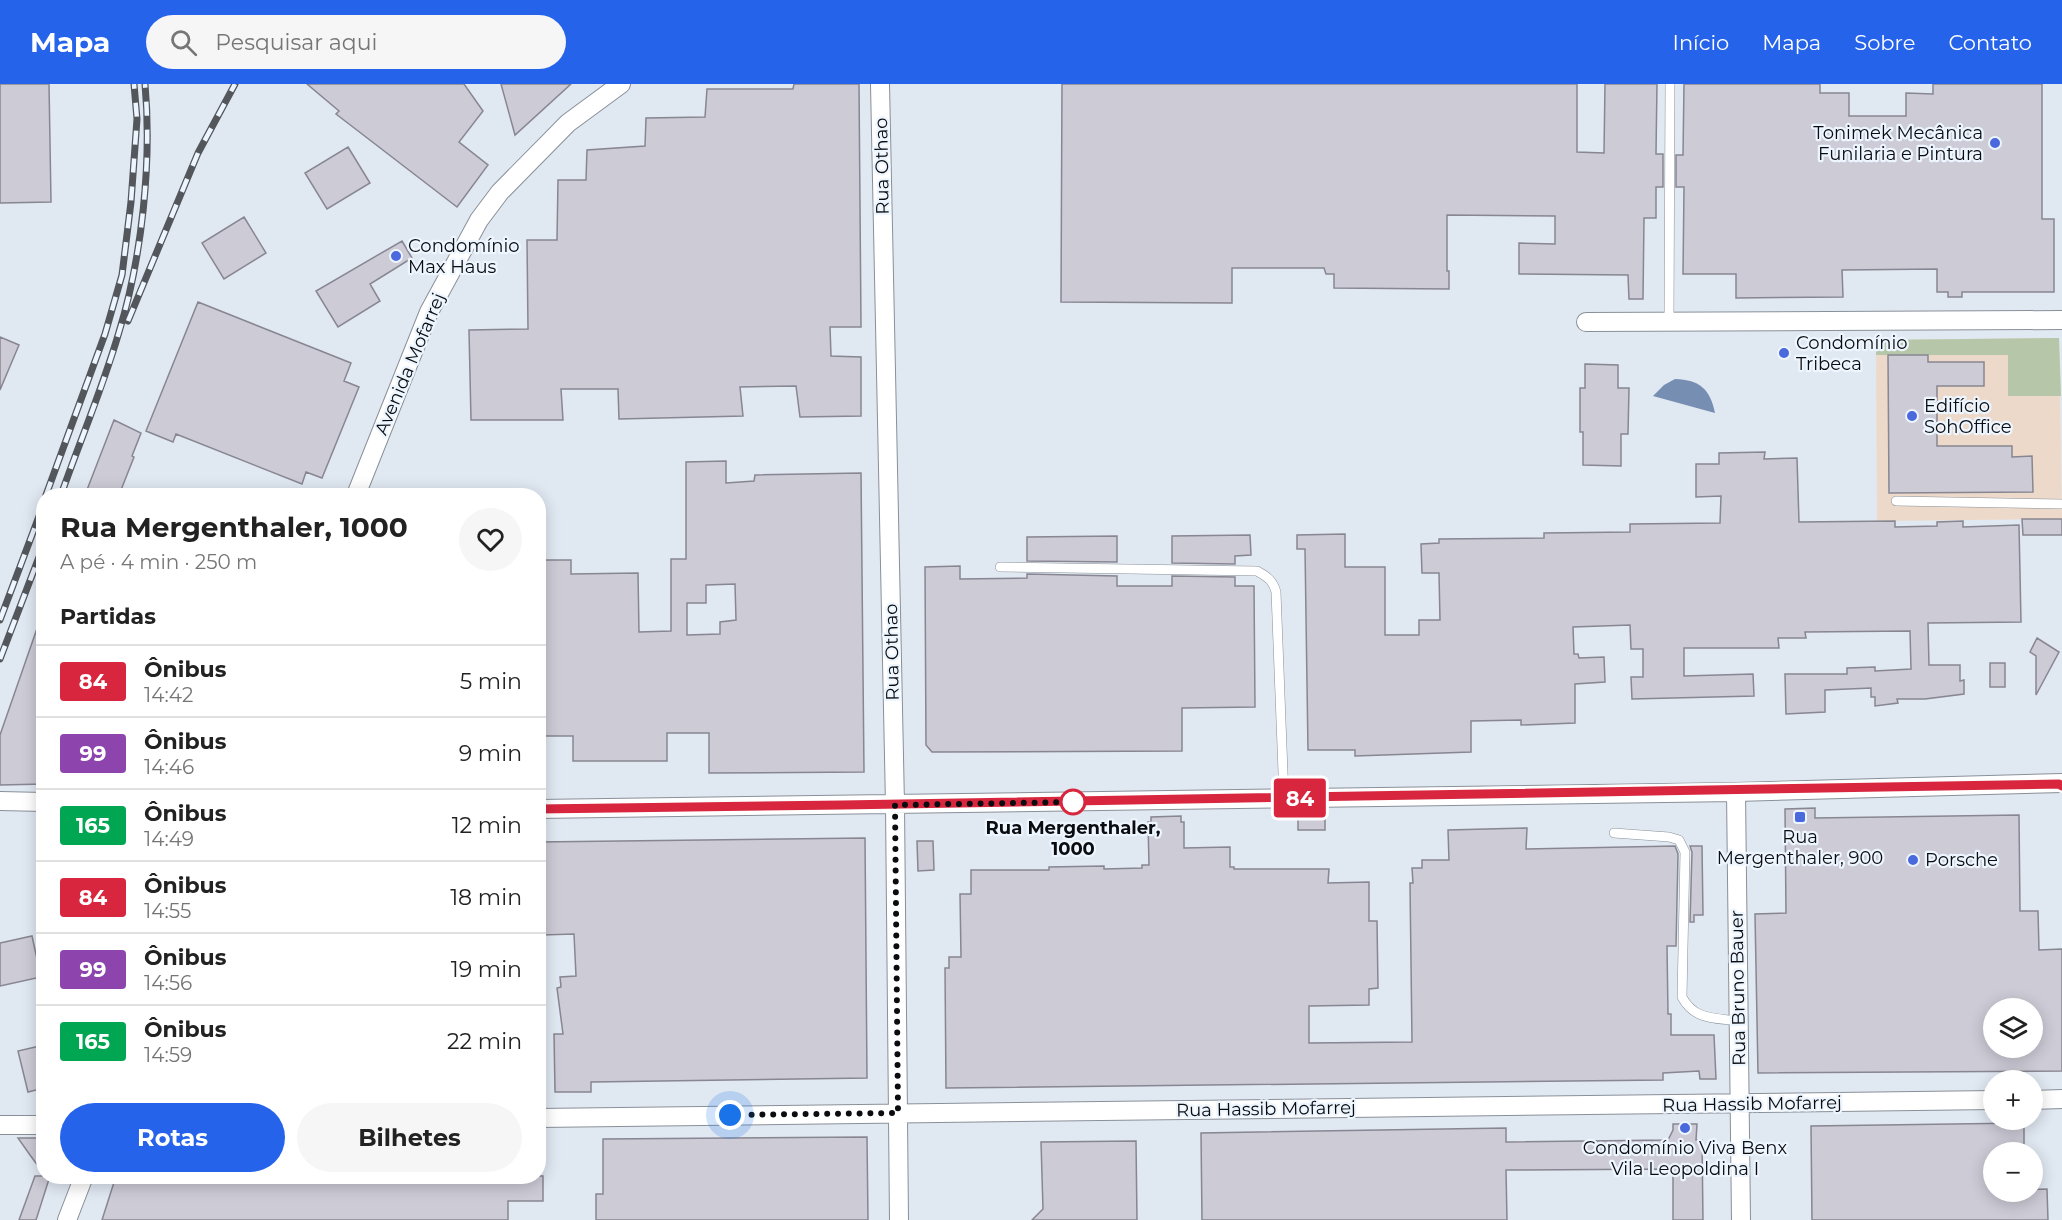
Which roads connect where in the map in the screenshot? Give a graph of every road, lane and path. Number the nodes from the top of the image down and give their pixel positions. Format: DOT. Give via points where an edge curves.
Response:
graph roads {
  1 [pos="621,84"];
  2 [pos="880,84"];
  3 [pos="1670,84"];
  4 [pos="2062,320"];
  5 [pos="1669,321"];
  6 [pos="1586,322"];
  7 [pos="359,488"];
  8 [pos="1896,501"];
  9 [pos="2062,504"];
  10 [pos="1000,567"];
  11 [pos="2061,784"];
  12 [pos="1736,792"];
  13 [pos="1284,798"];
  14 [pos="0,801"];
  15 [pos="36,802"];
  16 [pos="895,805"];
  17 [pos="546,809"];
  18 [pos="1614,833"];
  19 [pos="1739,1021"];
  20 [pos="2062,1099"];
  21 [pos="1983,1100"];
  22 [pos="2043,1100"];
  23 [pos="1740,1104"];
  24 [pos="898,1113"];
  25 [pos="546,1118"];
  26 [pos="0,1125"];
  27 [pos="36,1125"];
  28 [pos="81,1184"];
  29 [pos="67,1220"];
  30 [pos="899,1220"];
  31 [pos="1741,1220"];
  1 -- 7 [label="street, Avenida Mofarrej" via="568,123 500,192 479,220 429,312"];
  2 -- 16 [label="street, Rua Othao"];
  3 -- 5 [label="lane"];
  4 -- 5 [label="street"];
  5 -- 6 [label="street"];
  8 -- 9 [label="lane"];
  10 -- 13 [label="lane" via="1257,571 1266,576 1276,592"];
  11 -- 12 [label="street"];
  12 -- 13 [label="street"];
  12 -- 19 [label="street, Rua Bruno Bauer"];
  13 -- 16 [label="street"];
  14 -- 15 [label="street"];
  16 -- 17 [label="street"];
  16 -- 24 [label="street, Rua Othao"];
  18 -- 19 [label="lane" via="1679,840 1685,852 1682,997 1702,1017"];
  19 -- 23 [label="street, Rua Bruno Bauer"];
  20 -- 22 [label="street"];
  21 -- 23 [label="street, Rua Hassib Mofarrej"];
  23 -- 24 [label="street, Rua Hassib Mofarrej"];
  23 -- 31 [label="street, Rua Bruno Bauer"];
  24 -- 25 [label="street, Rua Hassib Mofarrej"];
  24 -- 30 [label="street, Rua Othao"];
  26 -- 27 [label="street"];
  28 -- 29 [label="street"];
}
